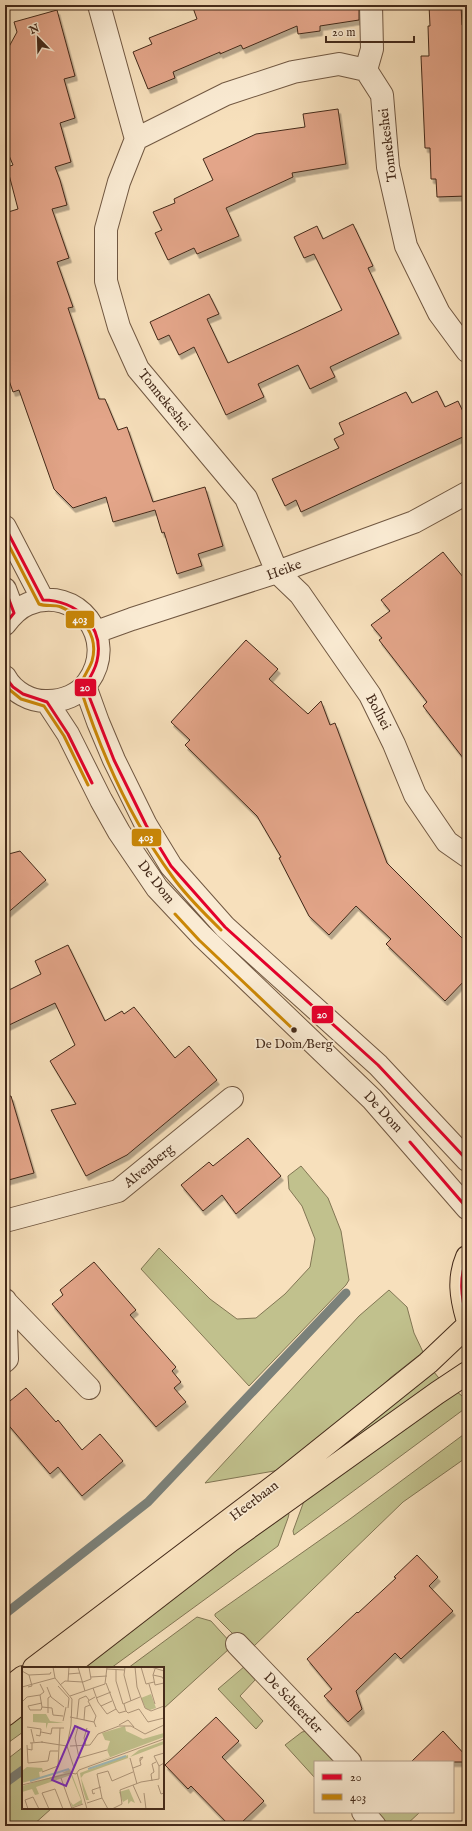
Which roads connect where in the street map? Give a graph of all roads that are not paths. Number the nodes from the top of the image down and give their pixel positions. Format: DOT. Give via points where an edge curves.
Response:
graph roads {
  1 [pos="99,5"];
  2 [pos="371,5"];
  3 [pos="366,70"];
  4 [pos="136,139"];
  5 [pos="467,351"];
  6 [pos="467,493"];
  7 [pos="5,527"];
  8 [pos="277,572"];
  9 [pos="5,589"];
  10 [pos="43,600"];
  11 [pos="10,618"];
  12 [pos="96,632"];
  13 [pos="5,677"];
  14 [pos="86,686"];
  15 [pos="46,702"];
  16 [pos="467,856"];
  17 [pos="232,1098"];
  18 [pos="467,1160"];
  19 [pos="467,1208"];
  20 [pos="5,1221"];
  21 [pos="467,1257"];
  22 [pos="5,1301"];
  23 [pos="467,1318"];
  24 [pos="467,1326"];
  25 [pos="5,1361"];
  26 [pos="467,1373"];
  27 [pos="89,1388"];
  28 [pos="237,1644"];
  29 [pos="35,1667"];
  30 [pos="67,1667"];
  31 [pos="22,1678"];
  32 [pos="5,1690"];
  33 [pos="22,1702"];
  34 [pos="5,1714"];
  35 [pos="349,1761"];
  36 [pos="364,1813"];
  37 [pos="375,1826"];
  1 -- 4 [label="street"];
  2 -- 3 [label="street" via="372,49"];
  3 -- 4 [label="street" via="339,64 293,72 226,94"];
  3 -- 5 [label="street, Tonnekeshei" via="382,95 388,167 406,246 439,313"];
  4 -- 8 [label="street, Tonnekeshei" via="119,182 106,229 106,281 119,327 138,369 246,498"];
  6 -- 8 [label="street, Heike" via="414,522"];
  7 -- 10 [label="street"];
  8 -- 12 [label="street, Heike"];
  8 -- 16 [label="street, Bolhei" via="300,594 370,695 415,795 447,842"];
  9 -- 11 [label="street"];
  10 -- 11 [label="street" via="27,604"];
  10 -- 12 [label="street" via="60,601 75,607 88,618"];
  12 -- 14 [label="street" via="98,660 94,674"];
  13 -- 15 [label="street" via="19,692 32,699"];
  14 -- 15 [label="street" via="61,700"];
  14 -- 18 [label="street, De Dom" via="114,760 146,825 171,866 225,927 378,1065"];
  15 -- 19 [label="street, De Dom" via="68,734 119,832 157,888 202,936 372,1099"];
  17 -- 20 [label="street, Alvenberg" via="118,1191"];
  21 -- 23 [label="main road" via="463,1266 461,1296"];
  22 -- 25 [label="street"];
  22 -- 27 [label="street"];
  24 -- 29 [label="main road, Heerbaan" via="428,1363 282,1480"];
  26 -- 30 [label="main road, Heerbaan" via="230,1541"];
  28 -- 35 [label="street, De Scheerder"];
  31 -- 32 [label="main road"];
  33 -- 34 [label="main road"];
  36 -- 37 [label="street"];
}
